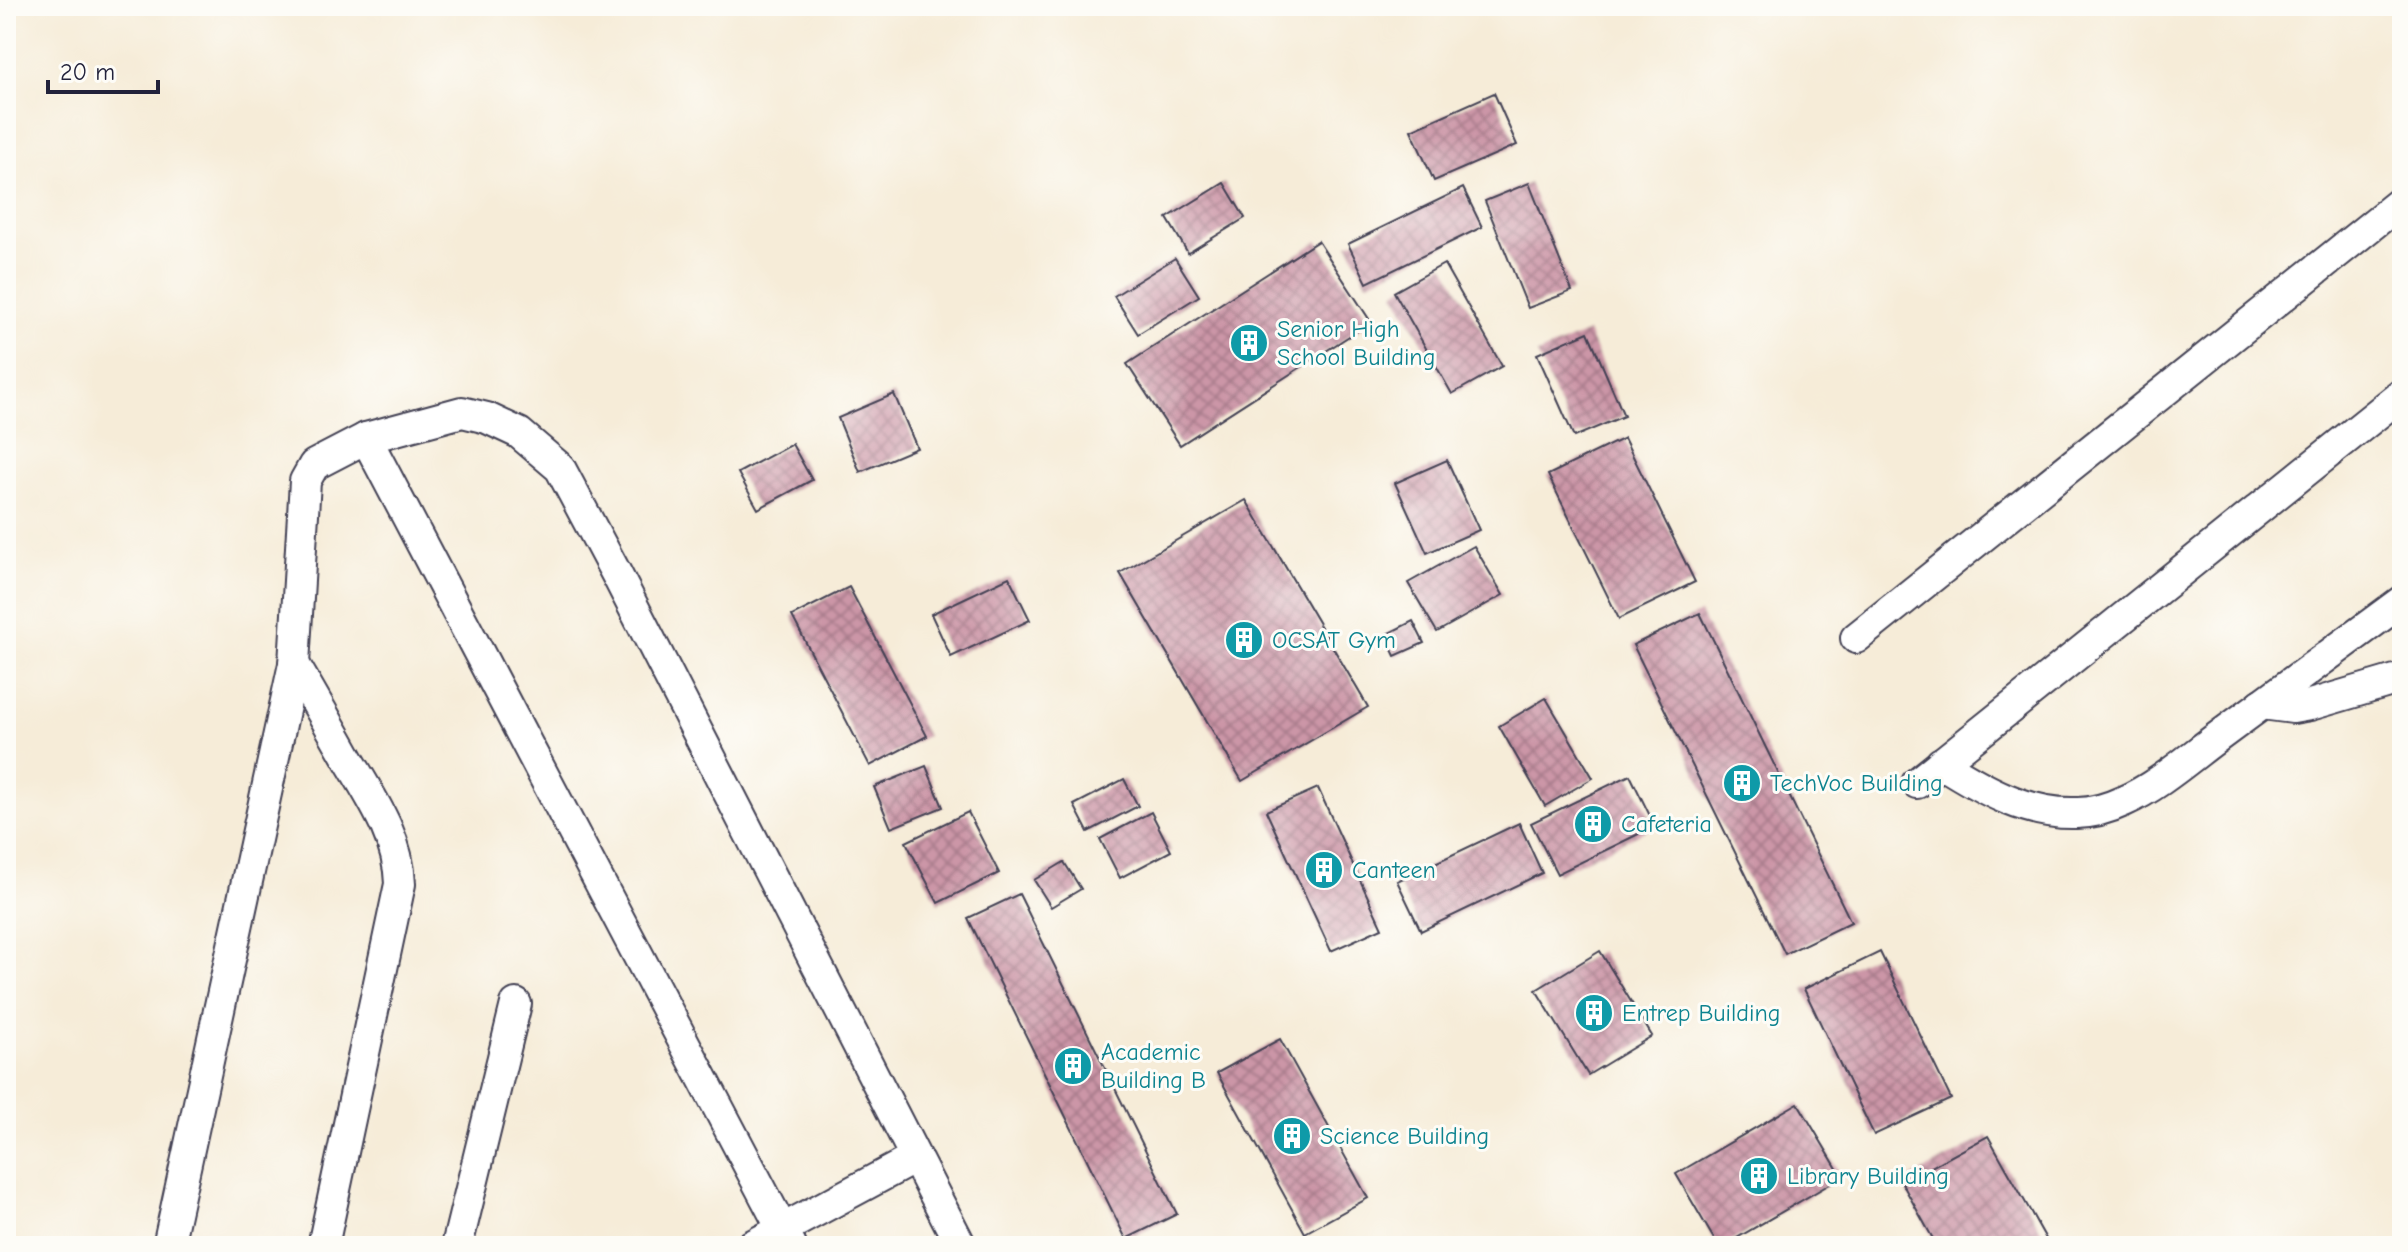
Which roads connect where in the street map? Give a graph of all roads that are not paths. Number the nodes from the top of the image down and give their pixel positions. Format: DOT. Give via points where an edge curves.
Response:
graph roads {
  1 [pos="2402,201"];
  2 [pos="2402,394"];
  3 [pos="366,438"];
  4 [pos="2402,601"];
  5 [pos="1856,638"];
  6 [pos="294,664"];
  7 [pos="2402,678"];
  8 [pos="2262,704"];
  9 [pos="1941,763"];
  10 [pos="1917,783"];
  11 [pos="516,1004"];
  12 [pos="915,1158"];
  13 [pos="787,1238"];
  14 [pos="168,1246"];
  15 [pos="323,1246"];
  16 [pos="457,1246"];
  17 [pos="751,1246"];
  18 [pos="961,1246"];
  1 -- 5 [label="street"];
  2 -- 9 [label="street"];
  3 -- 6 [label="street" via="314,465 305,481"];
  3 -- 12 [label="street" via="462,412 519,433 560,468"];
  3 -- 13 [label="street"];
  4 -- 8 [label="street"];
  6 -- 14 [label="street"];
  6 -- 15 [label="street" via="364,786 400,862 400,884"];
  7 -- 8 [label="street" via="2310,705"];
  8 -- 9 [label="street" via="2126,801 2080,814 2015,802"];
  9 -- 10 [label="street"];
  11 -- 16 [label="street"];
  12 -- 13 [label="street"];
  12 -- 18 [label="street"];
  13 -- 17 [label="street"];
}
